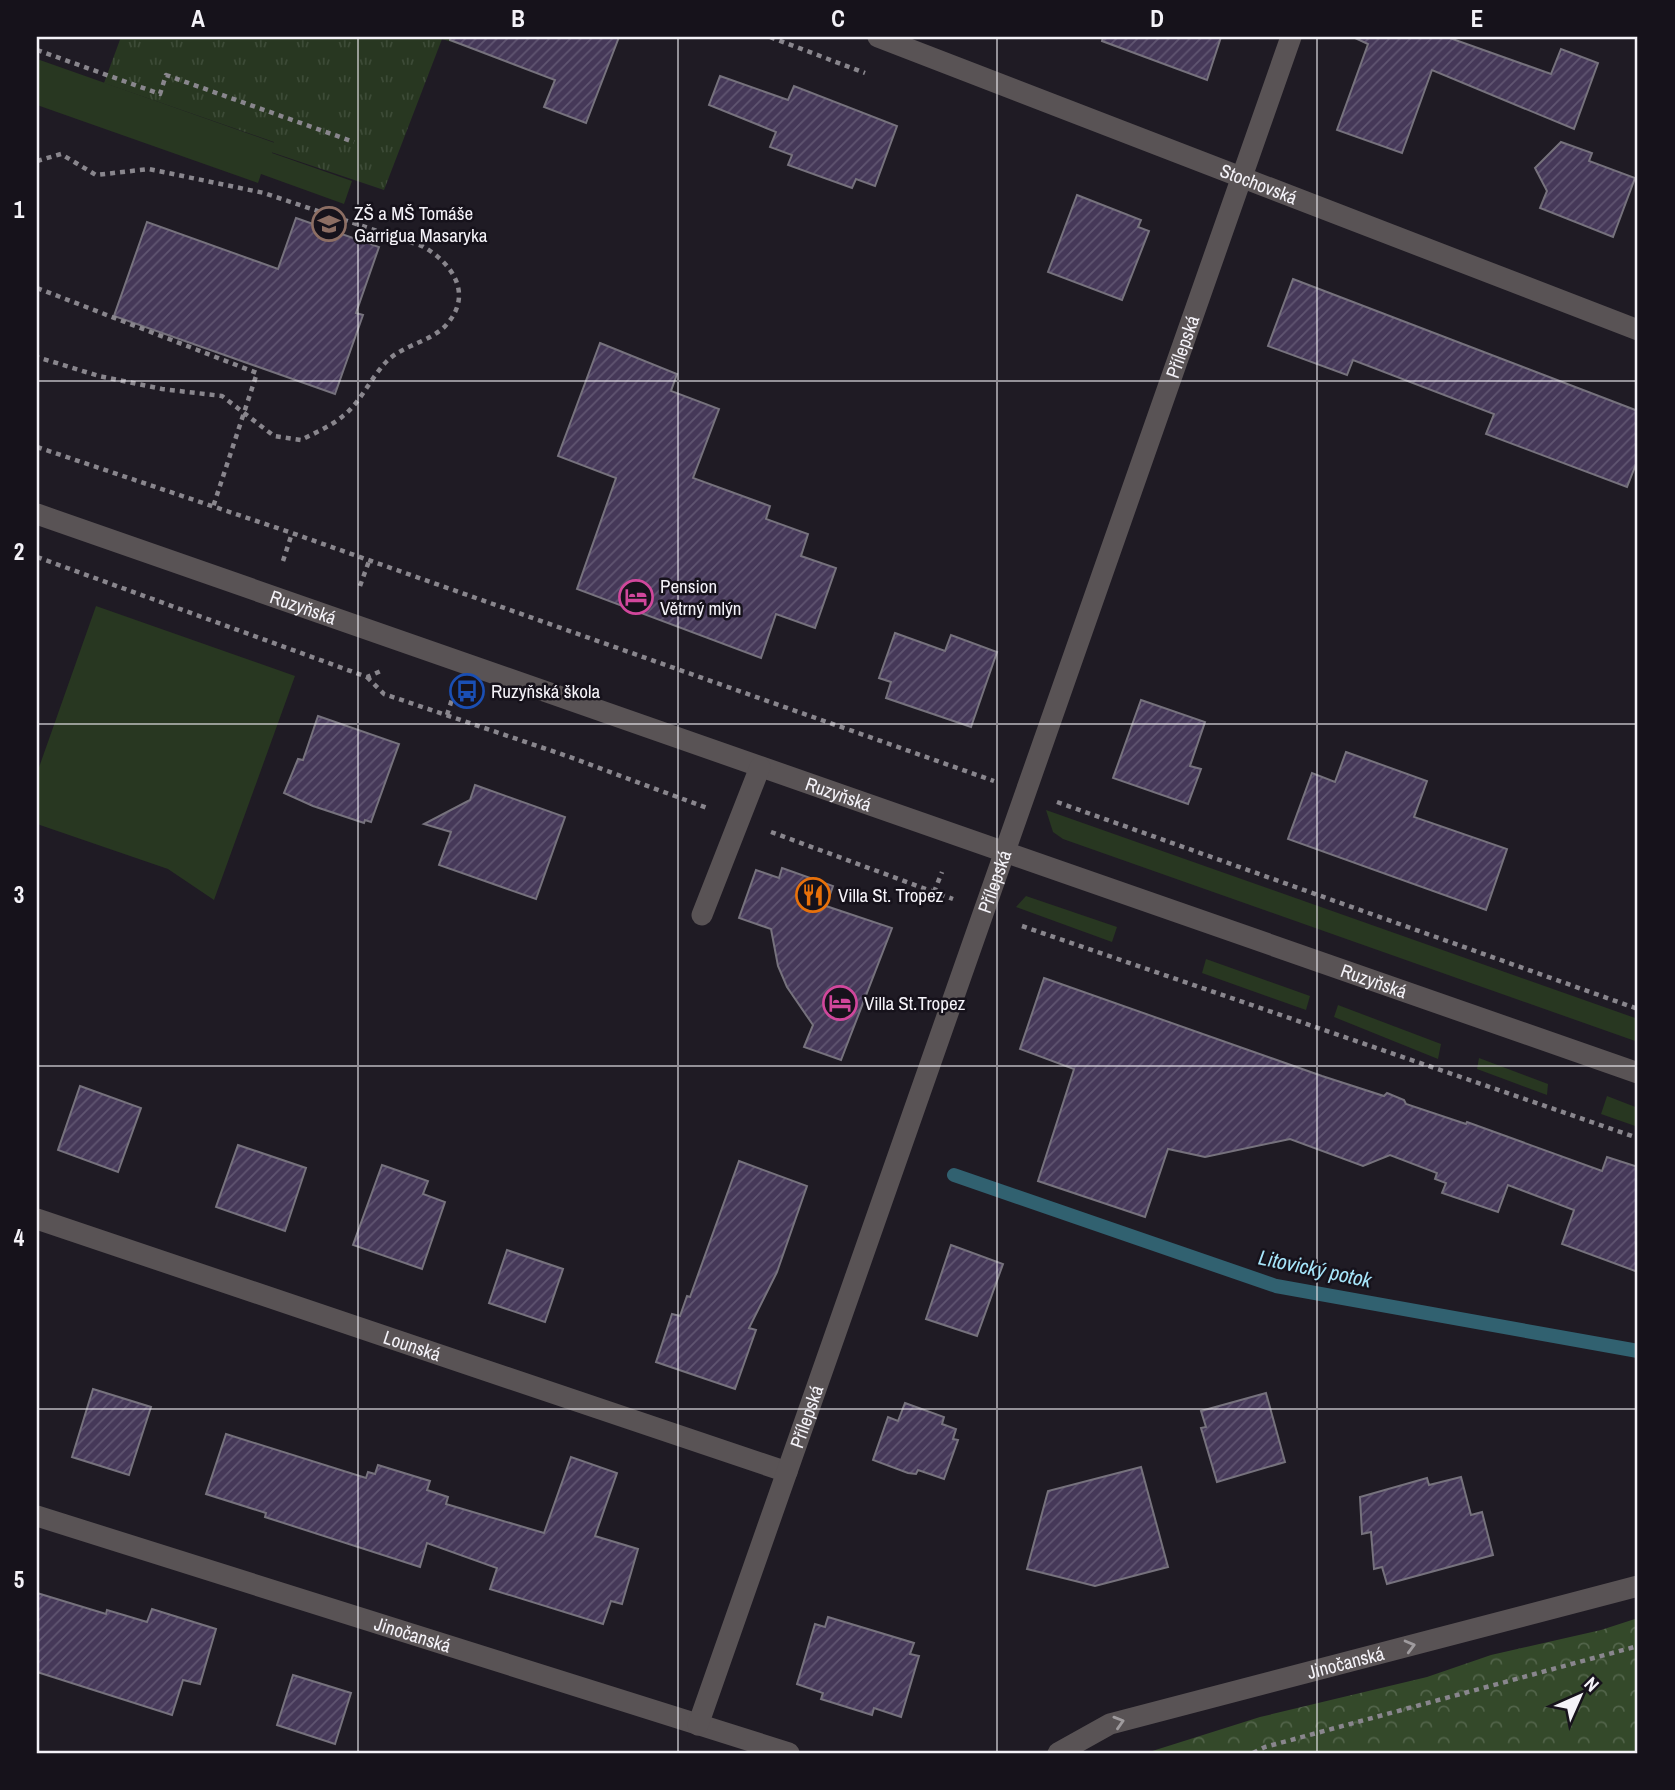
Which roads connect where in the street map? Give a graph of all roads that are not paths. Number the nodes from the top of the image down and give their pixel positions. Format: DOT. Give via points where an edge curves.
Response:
graph roads {
  1 [pos="878,37"];
  2 [pos="1291,37"];
  3 [pos="1242,177"];
  4 [pos="1638,330"];
  5 [pos="37,514"];
  6 [pos="760,767"];
  7 [pos="1005,853"];
  8 [pos="702,915"];
  9 [pos="1638,1073"];
  10 [pos="37,1219"];
  11 [pos="787,1472"];
  12 [pos="37,1516"];
  13 [pos="1638,1586"];
  14 [pos="698,1725"];
  15 [pos="789,1753"];
  16 [pos="1058,1753"];
  1 -- 3 [label="street, Stochovská"];
  2 -- 3 [label="street, Přílepská"];
  3 -- 4 [label="street, Stochovská"];
  3 -- 7 [label="street, Přílepská"];
  5 -- 6 [label="street, Ruzyňská"];
  6 -- 7 [label="street, Ruzyňská"];
  6 -- 8 [label="street"];
  7 -- 9 [label="street, Ruzyňská"];
  7 -- 11 [label="street, Přílepská"];
  10 -- 11 [label="street, Lounská"];
  11 -- 14 [label="street, Přílepská"];
  12 -- 14 [label="street, Jinočanská"];
  16 -- 13 [label="street, Jinočanská, one-way" via="1110,1724"];
  14 -- 15 [label="street, Jinočanská"];
}
